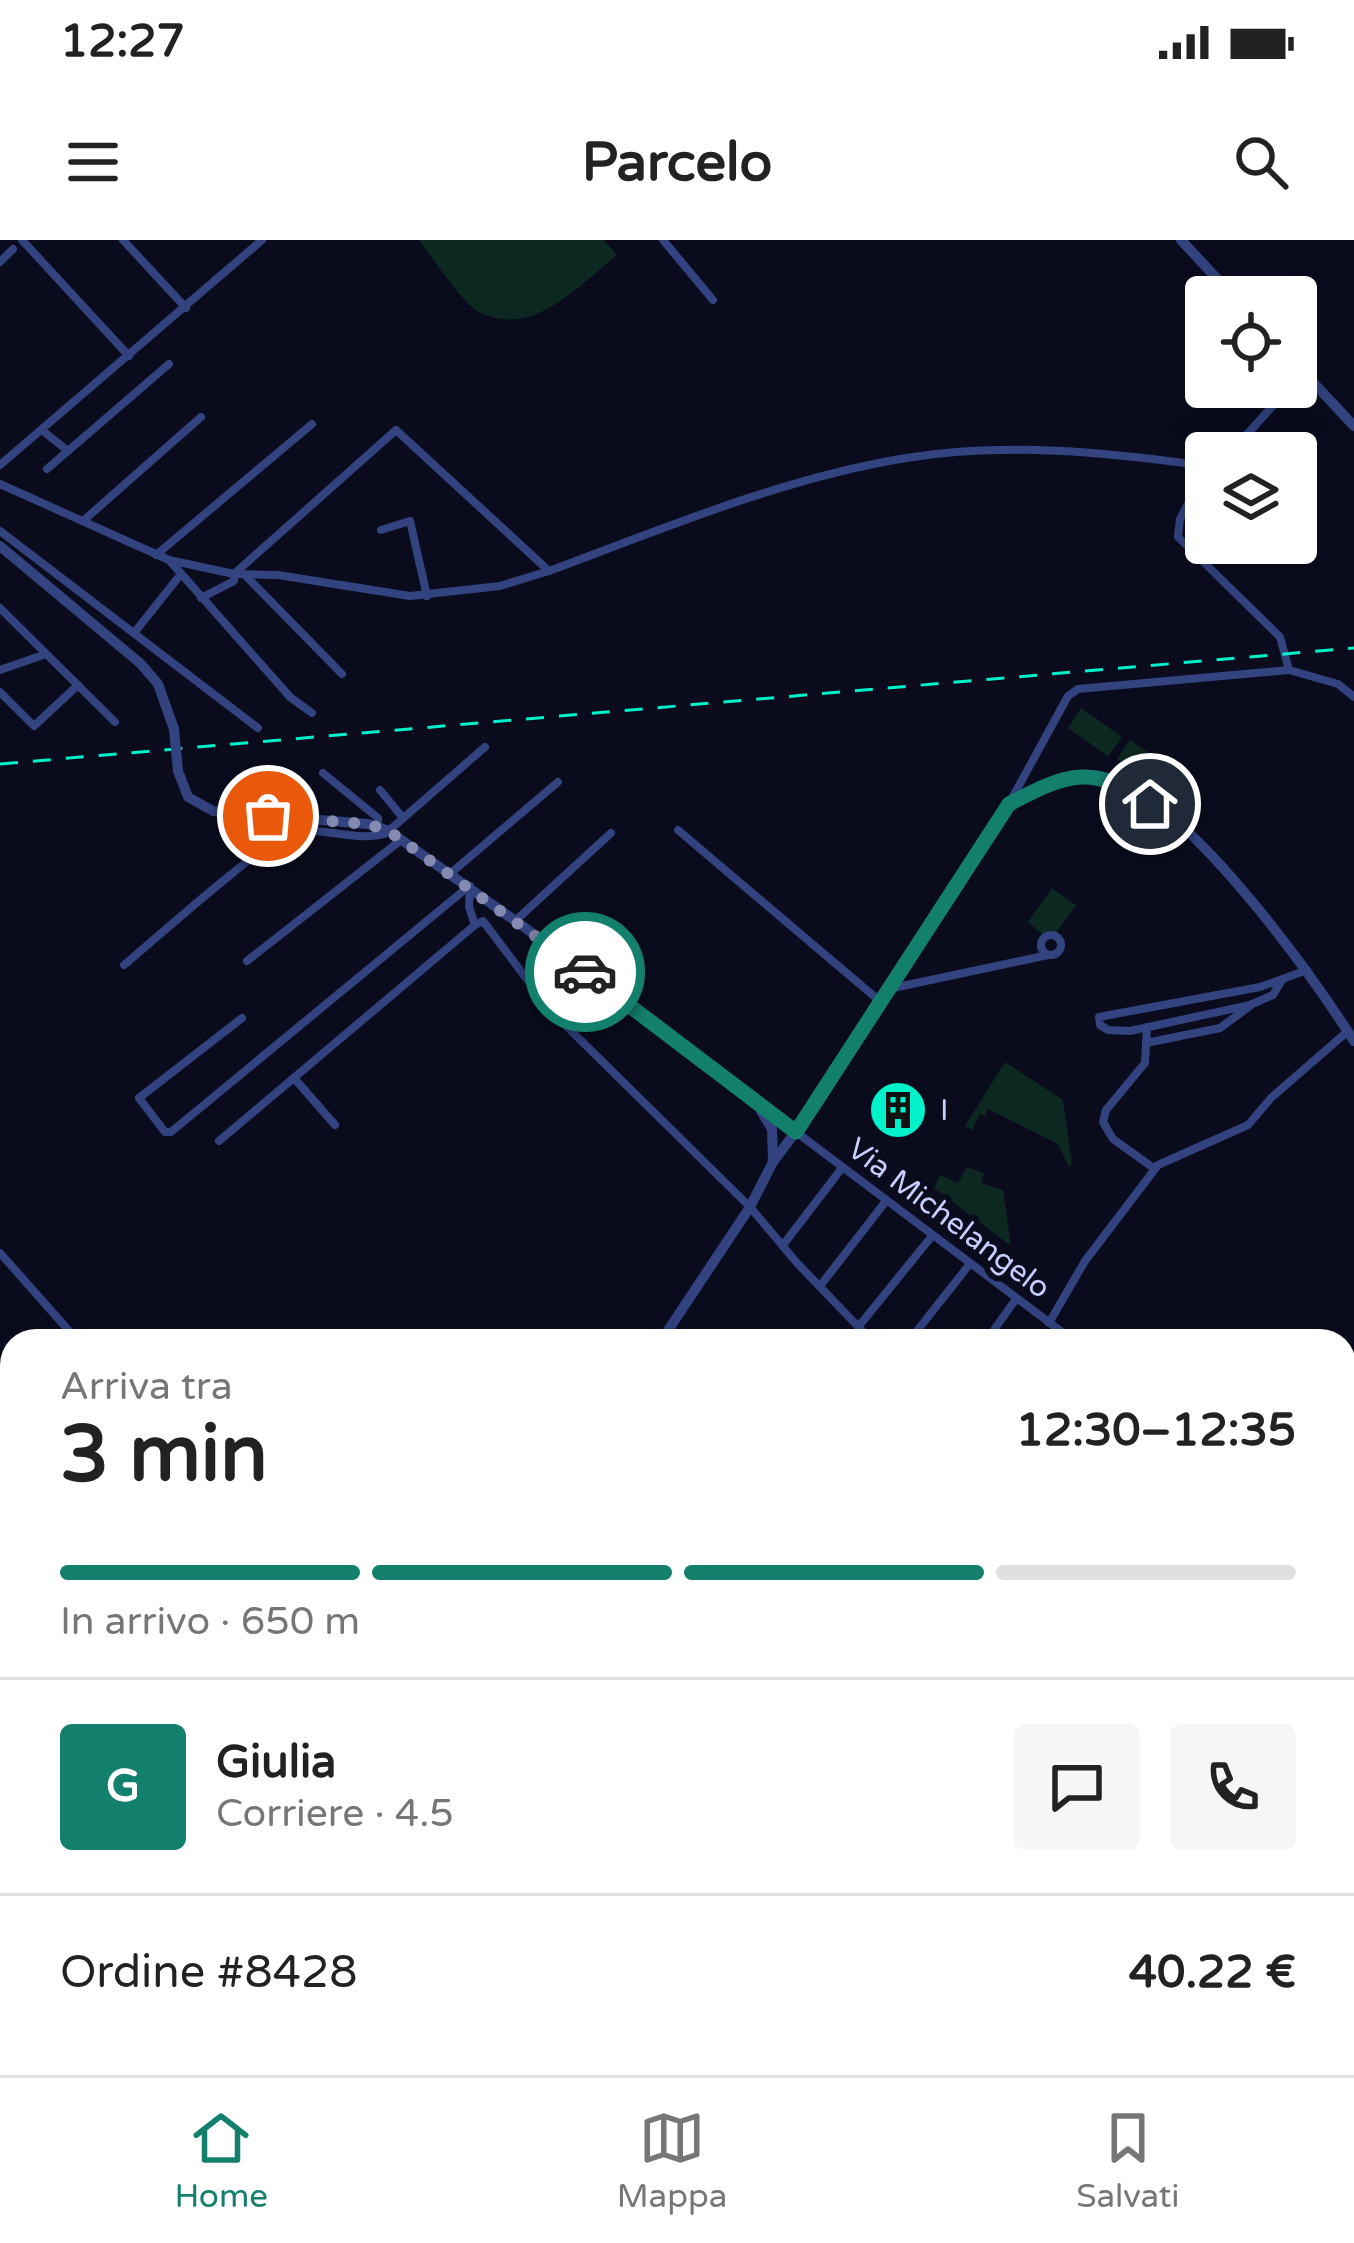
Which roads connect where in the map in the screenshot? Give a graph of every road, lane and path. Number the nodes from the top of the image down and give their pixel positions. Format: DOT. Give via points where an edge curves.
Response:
graph roads {
  1 [pos="22,240"];
  2 [pos="123,240"];
  3 [pos="262,240"];
  4 [pos="663,240"];
  5 [pos="1181,240"];
  6 [pos="13,249"];
  7 [pos="0,262"];
  8 [pos="1214,276"];
  9 [pos="713,300"];
  10 [pos="185,308"];
  11 [pos="129,356"];
  12 [pos="169,364"];
  13 [pos="1317,394"];
  14 [pos="1270,408"];
  15 [pos="201,417"];
  16 [pos="312,424"];
  17 [pos="1354,426"];
  18 [pos="43,431"];
  19 [pos="1249,432"];
  20 [pos="68,451"];
  21 [pos="0,464"];
  22 [pos="1185,466"];
  23 [pos="47,469"];
  24 [pos="0,484"];
  25 [pos="1185,509"];
  26 [pos="82,520"];
  27 [pos="380,530"];
  28 [pos="0,531"];
  29 [pos="1185,544"];
  30 [pos="0,546"];
  31 [pos="156,555"];
  32 [pos="169,560"];
  33 [pos="1206,564"];
  34 [pos="549,571"];
  35 [pos="181,574"];
  36 [pos="239,574"];
  37 [pos="427,596"];
  38 [pos="201,598"];
  39 [pos="0,608"];
  40 [pos="134,633"];
  41 [pos="46,654"];
  42 [pos="0,670"];
  43 [pos="1288,670"];
  44 [pos="341,674"];
  45 [pos="78,685"];
  46 [pos="0,692"];
  47 [pos="1354,698"];
  48 [pos="312,712"];
  49 [pos="115,722"];
  50 [pos="258,728"];
  51 [pos="484,747"];
  52 [pos="323,773"];
  53 [pos="558,782"];
  54 [pos="380,790"];
  55 [pos="1009,804"];
  56 [pos="404,818"];
  57 [pos="384,829"];
  58 [pos="678,830"];
  59 [pos="611,832"];
  60 [pos="402,839"];
  61 [pos="452,873"];
  62 [pos="470,886"];
  63 [pos="515,921"];
  64 [pos="475,925"];
  65 [pos="1048,955"];
  66 [pos="247,961"];
  67 [pos="124,965"];
  68 [pos="1307,970"];
  69 [pos="1282,980"];
  70 [pos="893,988"];
  71 [pos="883,1004"];
  72 [pos="1250,1005"];
  73 [pos="242,1018"];
  74 [pos="1147,1027"];
  75 [pos="1351,1036"];
  76 [pos="1146,1042"];
  77 [pos="294,1078"];
  78 [pos="756,1103"];
  79 [pos="335,1125"];
  80 [pos="796,1132"];
  81 [pos="219,1141"];
  82 [pos="773,1162"];
  83 [pos="842,1168"];
  84 [pos="1155,1169"];
  85 [pos="886,1201"];
  86 [pos="750,1207"];
  87 [pos="932,1236"];
  88 [pos="783,1245"];
  89 [pos="0,1253"];
  90 [pos="969,1264"];
  91 [pos="820,1286"];
  92 [pos="1016,1299"];
  93 [pos="1049,1323"];
  94 [pos="859,1326"];
  95 [pos="67,1329"];
  96 [pos="669,1329"];
  97 [pos="862,1329"];
  98 [pos="918,1329"];
  99 [pos="995,1329"];
  100 [pos="1057,1329"];
  1 -- 11 [label="street"];
  2 -- 10 [label="street"];
  3 -- 10 [label="street"];
  4 -- 9 [label="street"];
  5 -- 8 [label="street"];
  6 -- 7 [label="street"];
  10 -- 11 [label="street"];
  11 -- 18 [label="street"];
  12 -- 20 [label="street"];
  13 -- 17 [label="street"];
  14 -- 19 [label="street"];
  15 -- 26 [label="street"];
  16 -- 31 [label="street"];
  18 -- 20 [label="street"];
  18 -- 21 [label="street"];
  20 -- 23 [label="street"];
  22 -- 34 [label="street" via="1020,449 907,458 769,493"];
  24 -- 26 [label="street"];
  25 -- 29 [label="street" via="1178,537"];
  26 -- 31 [label="street"];
  27 -- 37 [label="street" via="410,521"];
  28 -- 40 [label="street"];
  30 -- 57 [label="street, bridge" via="141,664 169,705 188,796 213,811"];
  31 -- 32 [label="street"];
  32 -- 35 [label="street"];
  32 -- 36 [label="street"];
  33 -- 43 [label="street" via="1280,637"];
  34 -- 36 [label="street" via="396,430"];
  34 -- 37 [label="street"];
  35 -- 38 [label="street"];
  35 -- 40 [label="street"];
  36 -- 37 [label="street"];
  36 -- 38 [label="street"];
  36 -- 44 [label="street"];
  38 -- 48 [label="street"];
  39 -- 41 [label="street"];
  40 -- 50 [label="street"];
  41 -- 42 [label="street"];
  41 -- 45 [label="street"];
  43 -- 47 [label="street" via="1338,684"];
  43 -- 55 [label="street" via="1078,689"];
  45 -- 46 [label="street" via="34,726"];
  45 -- 49 [label="street"];
  51 -- 56 [label="street"];
  52 -- 57 [label="street"];
  53 -- 61 [label="street"];
  54 -- 56 [label="street"];
  55 -- 68 [label="street" via="1079,776 1120,783 1181,824"];
  55 -- 70 [label="street"];
  56 -- 57 [label="street"];
  57 -- 60 [label="street"];
  57 -- 67 [label="street" via="374,837 280,837"];
  58 -- 71 [label="street"];
  59 -- 63 [label="street"];
  60 -- 61 [label="street"];
  60 -- 66 [label="street"];
  61 -- 62 [label="street"];
  62 -- 63 [label="street"];
  62 -- 64 [label="street"];
  62 -- 73 [label="street" via="165,1132 140,1098"];
  63 -- 78 [label="street"];
  64 -- 77 [label="street"];
  64 -- 86 [label="street" via="483,921 551,1011"];
  65 -- 70 [label="street"];
  68 -- 69 [label="street"];
  68 -- 75 [label="street"];
  69 -- 72 [label="street"];
  69 -- 74 [label="street" via="1099,1017 1108,1030"];
  70 -- 71 [label="street"];
  71 -- 80 [label="street"];
  72 -- 74 [label="street"];
  72 -- 76 [label="street" via="1220,1028"];
  74 -- 76 [label="street"];
  75 -- 84 [label="street" via="1248,1125"];
  76 -- 84 [label="street" via="1144,1064 1103,1122"];
  77 -- 79 [label="street"];
  77 -- 81 [label="street"];
  78 -- 80 [label="street"];
  78 -- 82 [label="street" via="772,1130"];
  80 -- 82 [label="street"];
  80 -- 83 [label="street, Via Michelangelo"];
  82 -- 86 [label="street"];
  83 -- 85 [label="street, Via Michelangelo"];
  83 -- 88 [label="street"];
  84 -- 93 [label="street"];
  85 -- 87 [label="street, Via Michelangelo"];
  85 -- 91 [label="street"];
  86 -- 88 [label="street"];
  86 -- 96 [label="street"];
  87 -- 90 [label="street, Via Michelangelo"];
  87 -- 94 [label="street"];
  88 -- 91 [label="street"];
  89 -- 95 [label="street"];
  90 -- 92 [label="street, Via Michelangelo"];
  90 -- 98 [label="street"];
  91 -- 94 [label="street"];
  92 -- 93 [label="street, Via Michelangelo"];
  92 -- 99 [label="street"];
  93 -- 100 [label="street, Via Michelangelo"];
  94 -- 97 [label="street"];
}
